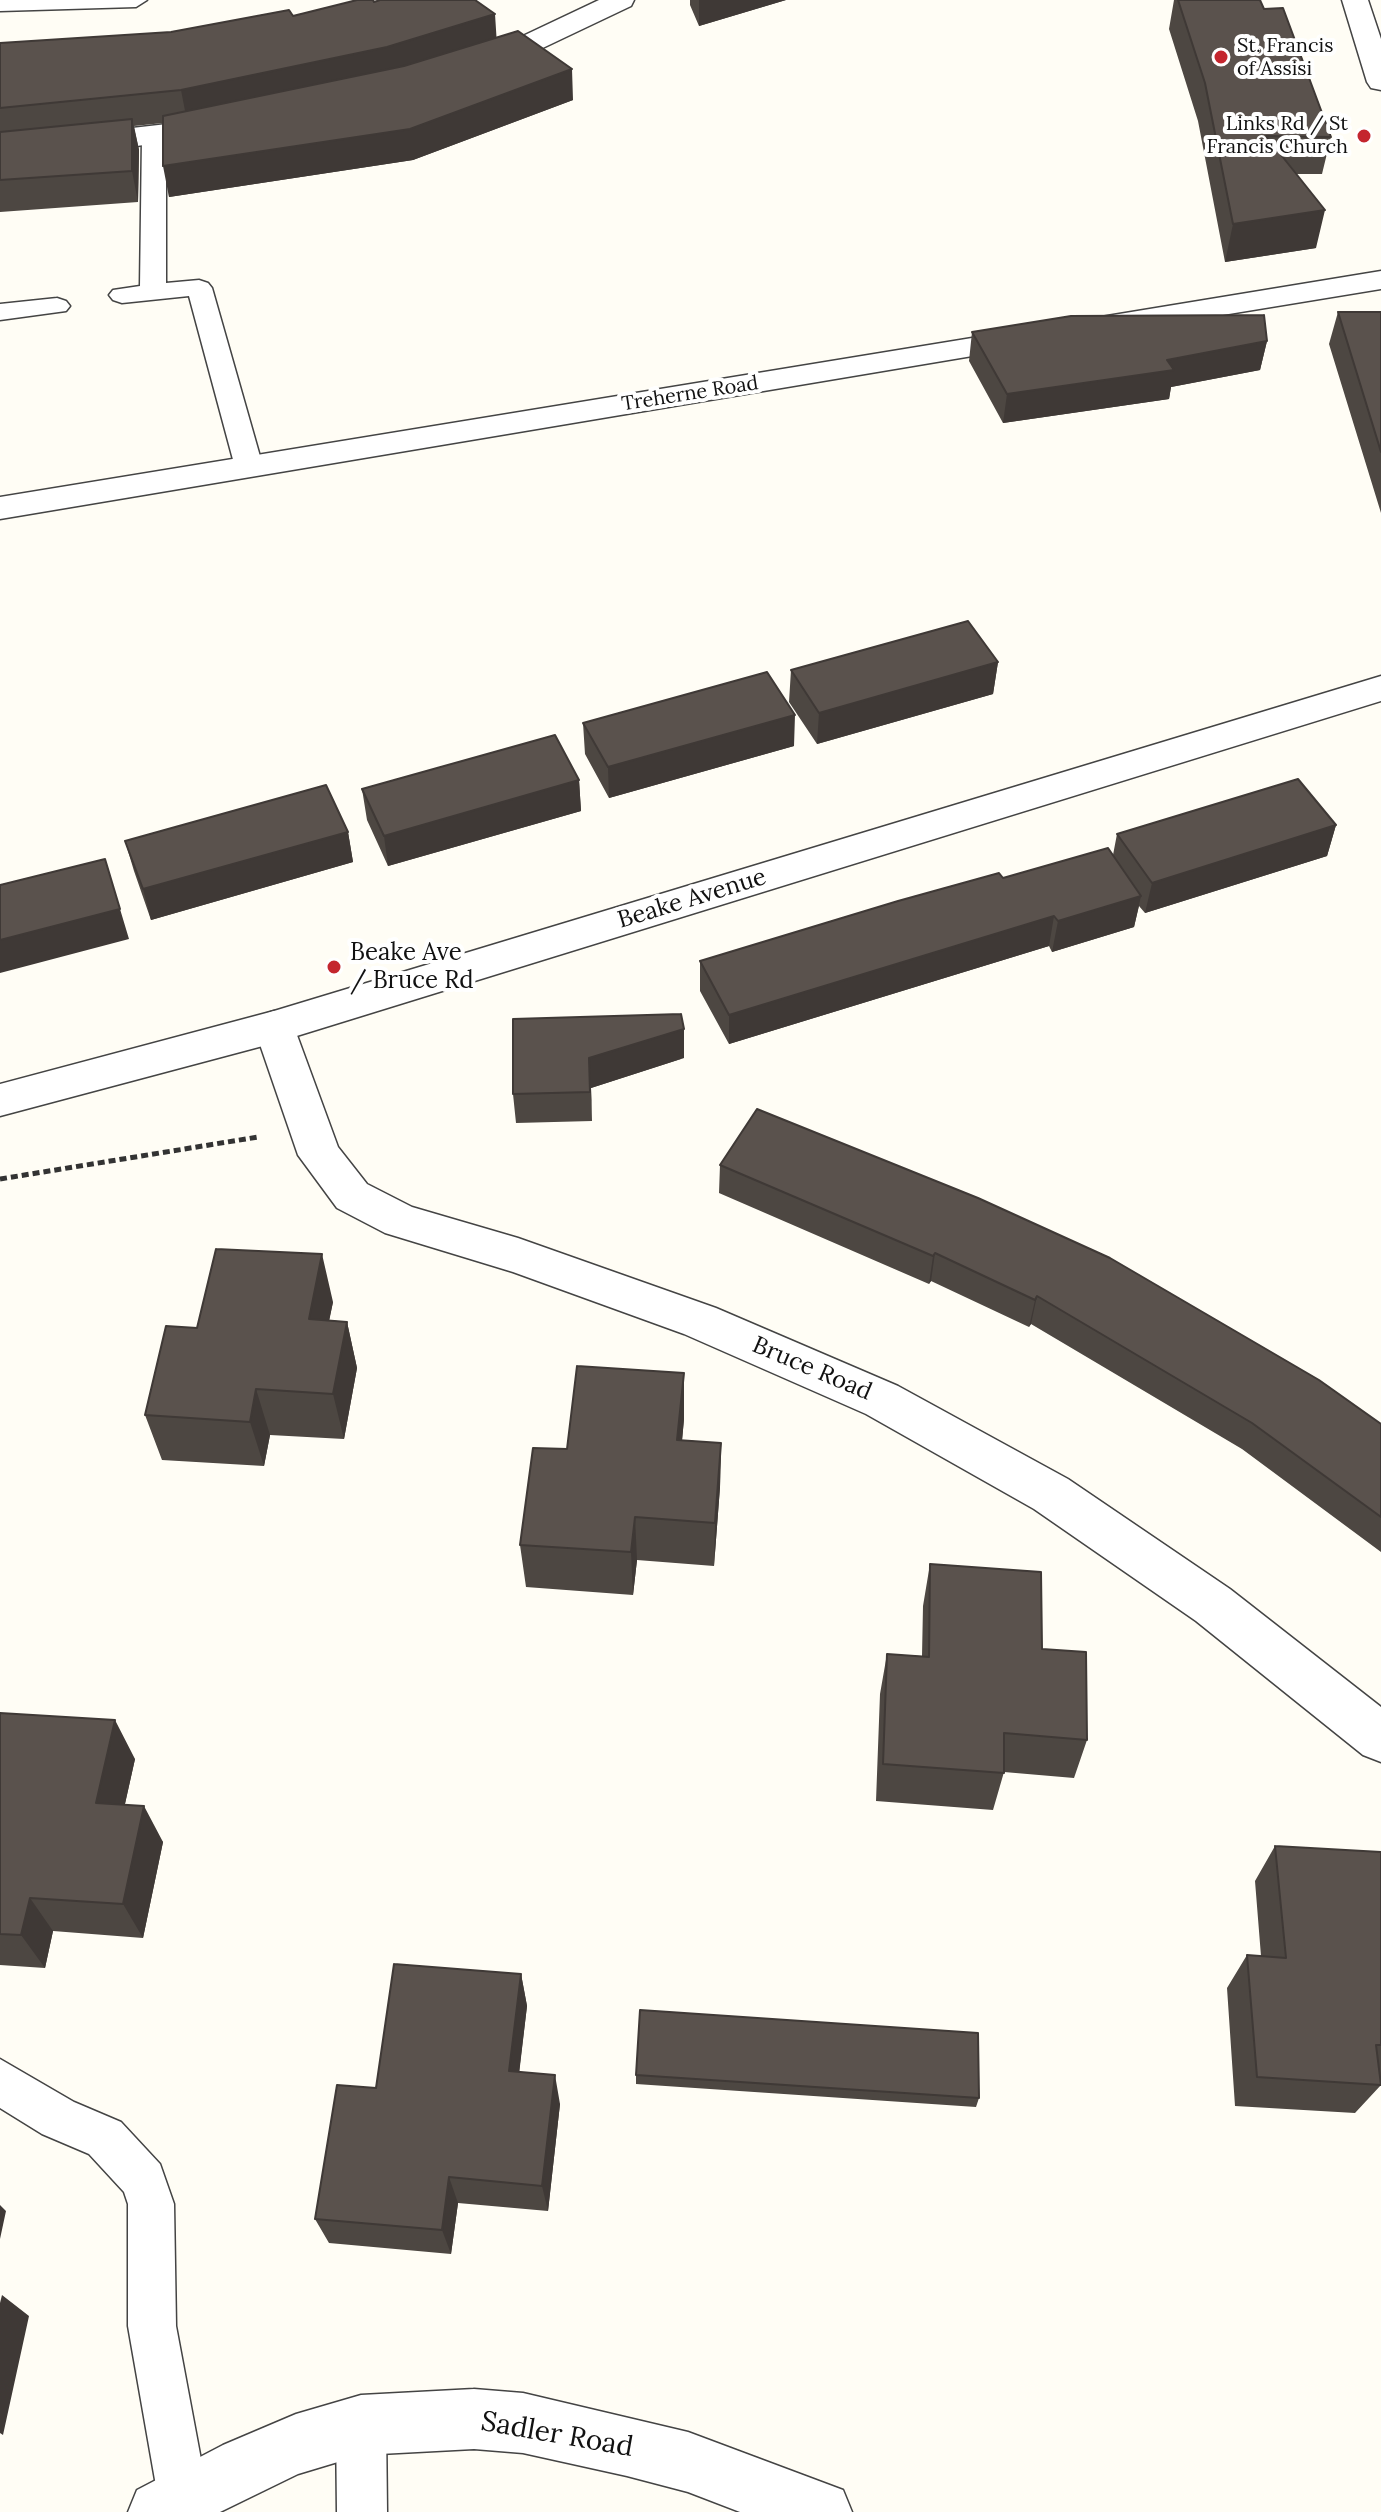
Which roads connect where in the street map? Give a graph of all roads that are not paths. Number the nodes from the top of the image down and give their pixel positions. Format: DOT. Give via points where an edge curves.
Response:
graph roads {
  1 [pos="136,0"];
  2 [pos="621,0"];
  3 [pos="1355,0"];
  4 [pos="0,2"];
  5 [pos="455,71"];
  6 [pos="1381,82"];
  7 [pos="250,121"];
  8 [pos="154,137"];
  9 [pos="0,152"];
  10 [pos="1381,280"];
  11 [pos="153,292"];
  12 [pos="122,295"];
  13 [pos="57,306"];
  14 [pos="0,312"];
  15 [pos="249,467"];
  16 [pos="0,508"];
  17 [pos="1381,688"];
  18 [pos="274,1027"];
  19 [pos="0,1100"];
  20 [pos="1381,1738"];
  21 [pos="0,2082"];
  22 [pos="361,2425"];
  23 [pos="171,2505"];
  24 [pos="362,2512"];
  25 [pos="821,2512"];
  1 -- 4 [label="lane"];
  2 -- 5 [label="street" via="499,58"];
  3 -- 6 [label="street"];
  7 -- 8 [label="street"];
  8 -- 9 [label="street"];
  8 -- 11 [label="lane"];
  10 -- 15 [label="street, Treherne Road"];
  11 -- 12 [label="lane"];
  11 -- 15 [label="lane" via="199,288"];
  13 -- 14 [label="lane"];
  15 -- 16 [label="street, Treherne Road"];
  17 -- 18 [label="street, Beake Avenue"];
  18 -- 19 [label="street, Beake Avenue"];
  18 -- 20 [label="street, Bruce Road" via="319,1155 352,1196 400,1221 518,1256 700,1321 882,1400 1038,1487 1213,1605"];
  21 -- 23 [label="lane" via="58,2118 105,2138 144,2180 151,2204 152,2326"];
  22 -- 23 [label="street, Sadler Road" via="296,2444"];
  22 -- 24 [label="lane"];
  22 -- 25 [label="street, Sadler Road" via="474,2419 535,2426 688,2462"];
}
